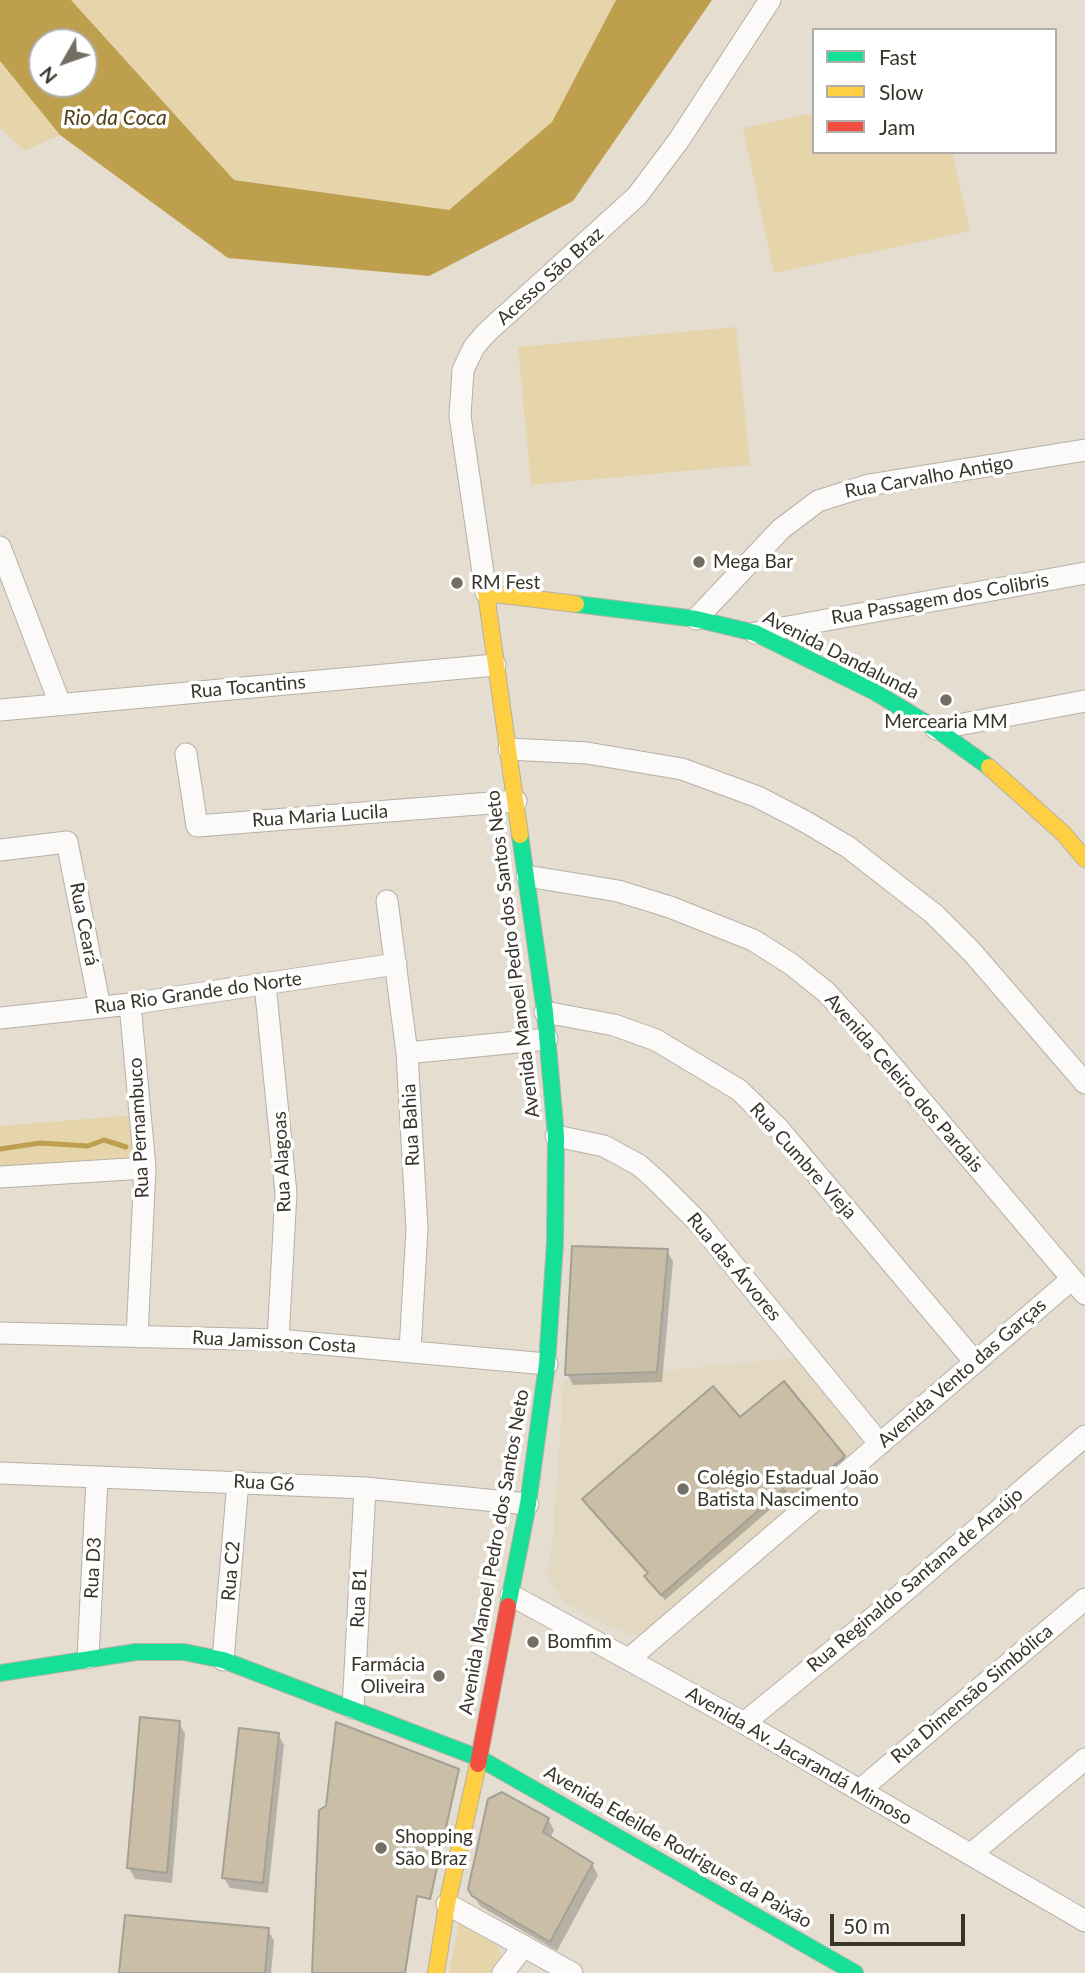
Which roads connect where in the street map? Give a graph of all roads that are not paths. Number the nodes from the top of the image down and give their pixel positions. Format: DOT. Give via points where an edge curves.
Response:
graph roads {
  1 [pos="770,0"];
  2 [pos="1085,450"];
  3 [pos="0,547"];
  4 [pos="1085,573"];
  5 [pos="486,593"];
  6 [pos="695,619"];
  7 [pos="755,633"];
  8 [pos="495,665"];
  9 [pos="1085,701"];
  10 [pos="60,704"];
  11 [pos="0,710"];
  12 [pos="936,729"];
  13 [pos="509,749"];
  14 [pos="186,754"];
  15 [pos="516,801"];
  16 [pos="1074,832"];
  17 [pos="0,850"];
  18 [pos="1085,859"];
  19 [pos="527,876"];
  20 [pos="387,901"];
  21 [pos="396,964"];
  22 [pos="265,984"];
  23 [pos="130,1004"];
  24 [pos="100,1007"];
  25 [pos="545,1012"];
  26 [pos="0,1018"];
  27 [pos="547,1039"];
  28 [pos="407,1053"];
  29 [pos="1085,1083"];
  30 [pos="556,1136"];
  31 [pos="145,1168"];
  32 [pos="0,1177"];
  33 [pos="1078,1287"];
  34 [pos="0,1333"];
  35 [pos="137,1337"];
  36 [pos="278,1340"];
  37 [pos="410,1350"];
  38 [pos="975,1362"];
  39 [pos="547,1364"];
  40 [pos="1085,1436"];
  41 [pos="880,1444"];
  42 [pos="0,1473"];
  43 [pos="97,1479"];
  44 [pos="238,1481"];
  45 [pos="365,1488"];
  46 [pos="528,1504"];
  47 [pos="511,1595"];
  48 [pos="1085,1599"];
  49 [pos="88,1658"];
  50 [pos="629,1659"];
  51 [pos="223,1660"];
  52 [pos="0,1673"];
  53 [pos="353,1708"];
  54 [pos="744,1723"];
  55 [pos="479,1758"];
  56 [pos="1085,1759"];
  57 [pos="860,1790"];
  58 [pos="971,1854"];
  59 [pos="447,1904"];
  60 [pos="1085,1920"];
  61 [pos="524,1946"];
  62 [pos="436,1973"];
  63 [pos="503,1973"];
  64 [pos="572,1973"];
  65 [pos="855,1973"];
  1 -- 5 [label="street, Acesso São Braz" via="637,196 486,333 463,370 460,416"];
  2 -- 6 [label="street, Rua Carvalho Antigo" via="869,485 818,501 781,529"];
  3 -- 10 [label="street"];
  4 -- 7 [label="street, Rua Passagem dos Colibris"];
  5 -- 6 [label="street, Avenida Dandalunda"];
  5 -- 8 [label="street, Avenida Manoel Pedro dos Santos Neto"];
  6 -- 7 [label="street, Avenida Dandalunda"];
  7 -- 12 [label="street, Avenida Dandalunda" via="875,692"];
  8 -- 10 [label="street, Rua Tocantins"];
  8 -- 13 [label="street, Avenida Manoel Pedro dos Santos Neto"];
  9 -- 12 [label="street"];
  10 -- 11 [label="street, Rua Tocantins"];
  12 -- 16 [label="street, Avenida Dandalunda"];
  13 -- 15 [label="street, Avenida Manoel Pedro dos Santos Neto"];
  13 -- 29 [label="street" via="587,753 682,769 758,797 806,822 848,847 934,914"];
  14 -- 15 [label="street, Rua Maria Lucila" via="197,825"];
  15 -- 19 [label="street, Avenida Manoel Pedro dos Santos Neto"];
  16 -- 18 [label="street, Avenida Dandalunda"];
  17 -- 24 [label="street, Rua Ceará" via="67,842"];
  19 -- 25 [label="street, Avenida Manoel Pedro dos Santos Neto"];
  19 -- 33 [label="street, Avenida Celeiro dos Pardais" via="618,891 670,907 753,940 791,964 826,992 871,1041"];
  20 -- 21 [label="street, Rua Bahia"];
  21 -- 22 [label="street, Rua Rio Grande do Norte"];
  21 -- 28 [label="street, Rua Bahia"];
  22 -- 23 [label="street, Rua Rio Grande do Norte"];
  22 -- 36 [label="street, Rua Alagoas" via="286,1193"];
  23 -- 24 [label="street, Rua Rio Grande do Norte"];
  23 -- 31 [label="street, Rua Pernambuco"];
  24 -- 26 [label="street, Rua Rio Grande do Norte"];
  25 -- 27 [label="street, Avenida Manoel Pedro dos Santos Neto"];
  25 -- 38 [label="street, Rua Cumbre Vieja" via="614,1025 656,1040 739,1090 778,1128"];
  27 -- 28 [label="street"];
  27 -- 30 [label="street, Avenida Manoel Pedro dos Santos Neto"];
  28 -- 37 [label="street, Rua Bahia" via="417,1229"];
  30 -- 39 [label="street, Avenida Manoel Pedro dos Santos Neto"];
  30 -- 41 [label="street, Rua das Árvores" via="604,1146 657,1181 699,1223"];
  31 -- 32 [label="street"];
  31 -- 35 [label="street, Rua Pernambuco"];
  33 -- 38 [label="street, Avenida Vento das Garças"];
  34 -- 35 [label="street, Rua Jamisson Costa"];
  35 -- 36 [label="street, Rua Jamisson Costa"];
  36 -- 37 [label="street, Rua Jamisson Costa"];
  37 -- 39 [label="street, Rua Jamisson Costa"];
  38 -- 41 [label="street, Avenida Vento das Garças"];
  39 -- 46 [label="street, Avenida Manoel Pedro dos Santos Neto"];
  40 -- 54 [label="street, Rua Reginaldo Santana de Araújo"];
  41 -- 50 [label="street, Avenida Vento das Garças"];
  42 -- 43 [label="street, Rua G6"];
  43 -- 44 [label="street, Rua G6"];
  43 -- 49 [label="street, Rua D3"];
  44 -- 45 [label="street, Rua G6"];
  44 -- 51 [label="street, Rua C2"];
  45 -- 46 [label="street, Rua G6"];
  45 -- 53 [label="street, Rua B1"];
  46 -- 47 [label="street, Avenida Manoel Pedro dos Santos Neto"];
  47 -- 50 [label="street, Avenida Av. Jacarandá Mimoso"];
  47 -- 55 [label="street, Avenida Manoel Pedro dos Santos Neto"];
  48 -- 57 [label="street, Rua Dimensão Simbólica"];
  49 -- 51 [label="street, Avenida Edeilde Rodrigues da Paixão" via="159,1651"];
  49 -- 52 [label="street, Avenida Edeilde Rodrigues da Paixão"];
  50 -- 54 [label="street, Avenida Av. Jacarandá Mimoso"];
  51 -- 53 [label="street, Avenida Edeilde Rodrigues da Paixão"];
  53 -- 55 [label="street, Avenida Edeilde Rodrigues da Paixão"];
  54 -- 57 [label="street, Avenida Av. Jacarandá Mimoso"];
  55 -- 59 [label="street, Avenida Manoel Pedro dos Santos Neto"];
  55 -- 65 [label="street, Avenida Edeilde Rodrigues da Paixão"];
  56 -- 58 [label="street"];
  57 -- 58 [label="street, Avenida Av. Jacarandá Mimoso"];
  58 -- 60 [label="street, Avenida Av. Jacarandá Mimoso"];
  59 -- 61 [label="street"];
  59 -- 62 [label="street, Avenida Manoel Pedro dos Santos Neto"];
  61 -- 63 [label="street"];
  61 -- 64 [label="street"];
}
